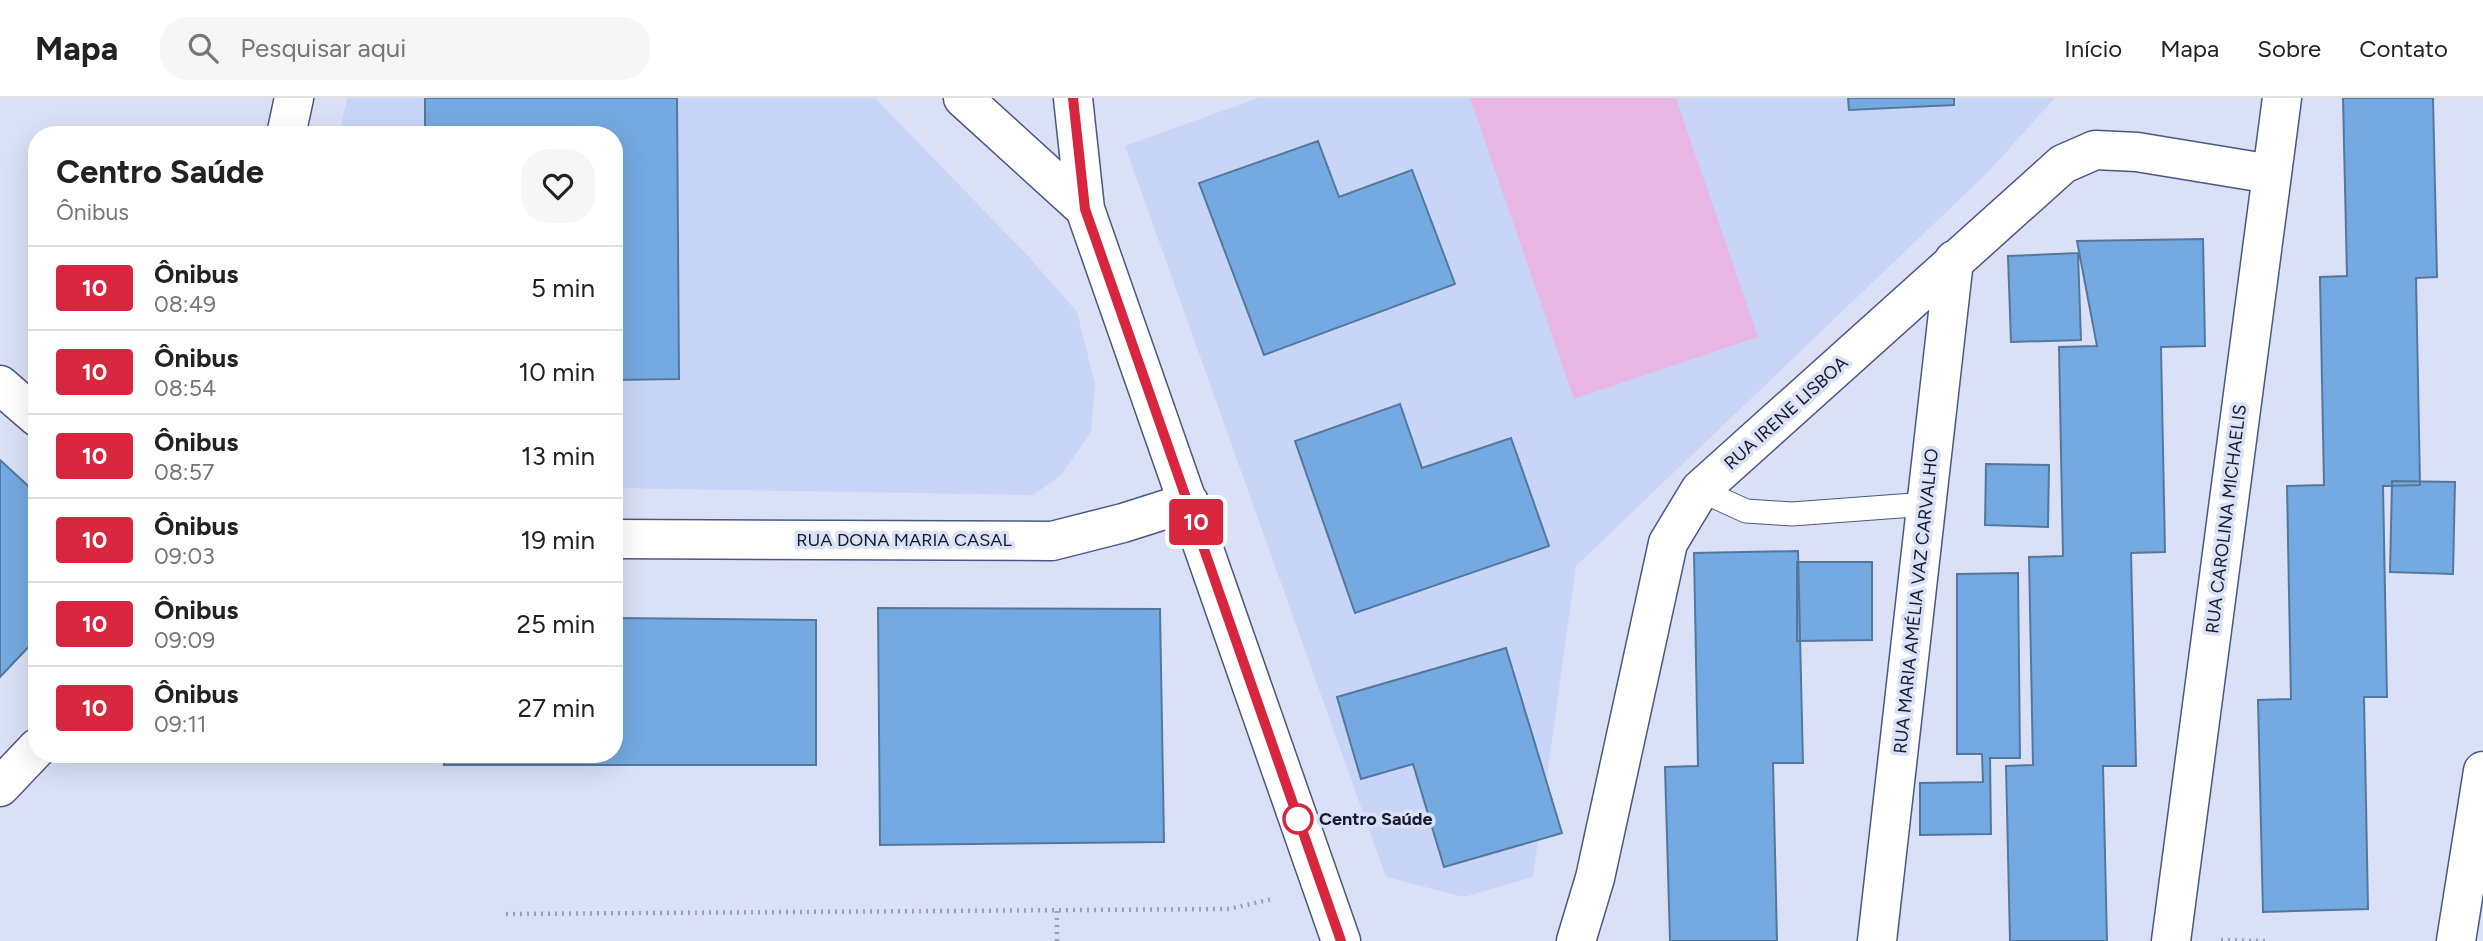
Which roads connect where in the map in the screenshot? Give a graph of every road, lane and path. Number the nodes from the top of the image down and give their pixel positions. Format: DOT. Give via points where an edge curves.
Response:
graph roads {
  1 [pos="294,98"];
  2 [pos="963,98"];
  3 [pos="1073,98"];
  4 [pos="2283,98"];
  5 [pos="288,126"];
  6 [pos="2272,174"];
  7 [pos="1085,209"];
  8 [pos="1954,260"];
  9 [pos="0,385"];
  10 [pos="28,409"];
  11 [pos="1700,491"];
  12 [pos="1189,502"];
  13 [pos="1927,504"];
  14 [pos="623,539"];
  15 [pos="28,757"];
  16 [pos="2483,771"];
  17 [pos="0,787"];
  18 [pos="1320,883"];
  19 [pos="1057,911"];
  20 [pos="506,914"];
  21 [pos="1057,941"];
  22 [pos="1341,941"];
  23 [pos="1576,941"];
  24 [pos="1877,941"];
  25 [pos="2171,941"];
  26 [pos="2456,941"];
  1 -- 5 [label="street"];
  2 -- 7 [label="street"];
  3 -- 7 [label="street"];
  4 -- 6 [label="street, RUA CAROLINA MICHAELIS"];
  6 -- 8 [label="street, RUA IRENE LISBOA" via="2137,152 2095,150 2063,164"];
  6 -- 25 [label="street, RUA CAROLINA MICHAELIS"];
  7 -- 12 [label="street"];
  8 -- 11 [label="street, RUA IRENE LISBOA"];
  8 -- 13 [label="street, RUA MARIA AMÉLIA VAZ CARVALHO"];
  9 -- 10 [label="street"];
  11 -- 13 [label="lane" via="1746,511 1792,514"];
  11 -- 23 [label="street, RUA IRENE LISBOA" via="1668,543 1595,878"];
  12 -- 14 [label="street, RUA DONA MARIA CASAL" via="1052,541"];
  12 -- 18 [label="street"];
  13 -- 24 [label="street, RUA MARIA AMÉLIA VAZ CARVALHO"];
  15 -- 17 [label="street"];
  16 -- 26 [label="street"];
  18 -- 19 [label="path" via="1229,909"];
  18 -- 22 [label="street"];
  19 -- 20 [label="path"];
  19 -- 21 [label="path"];
}
